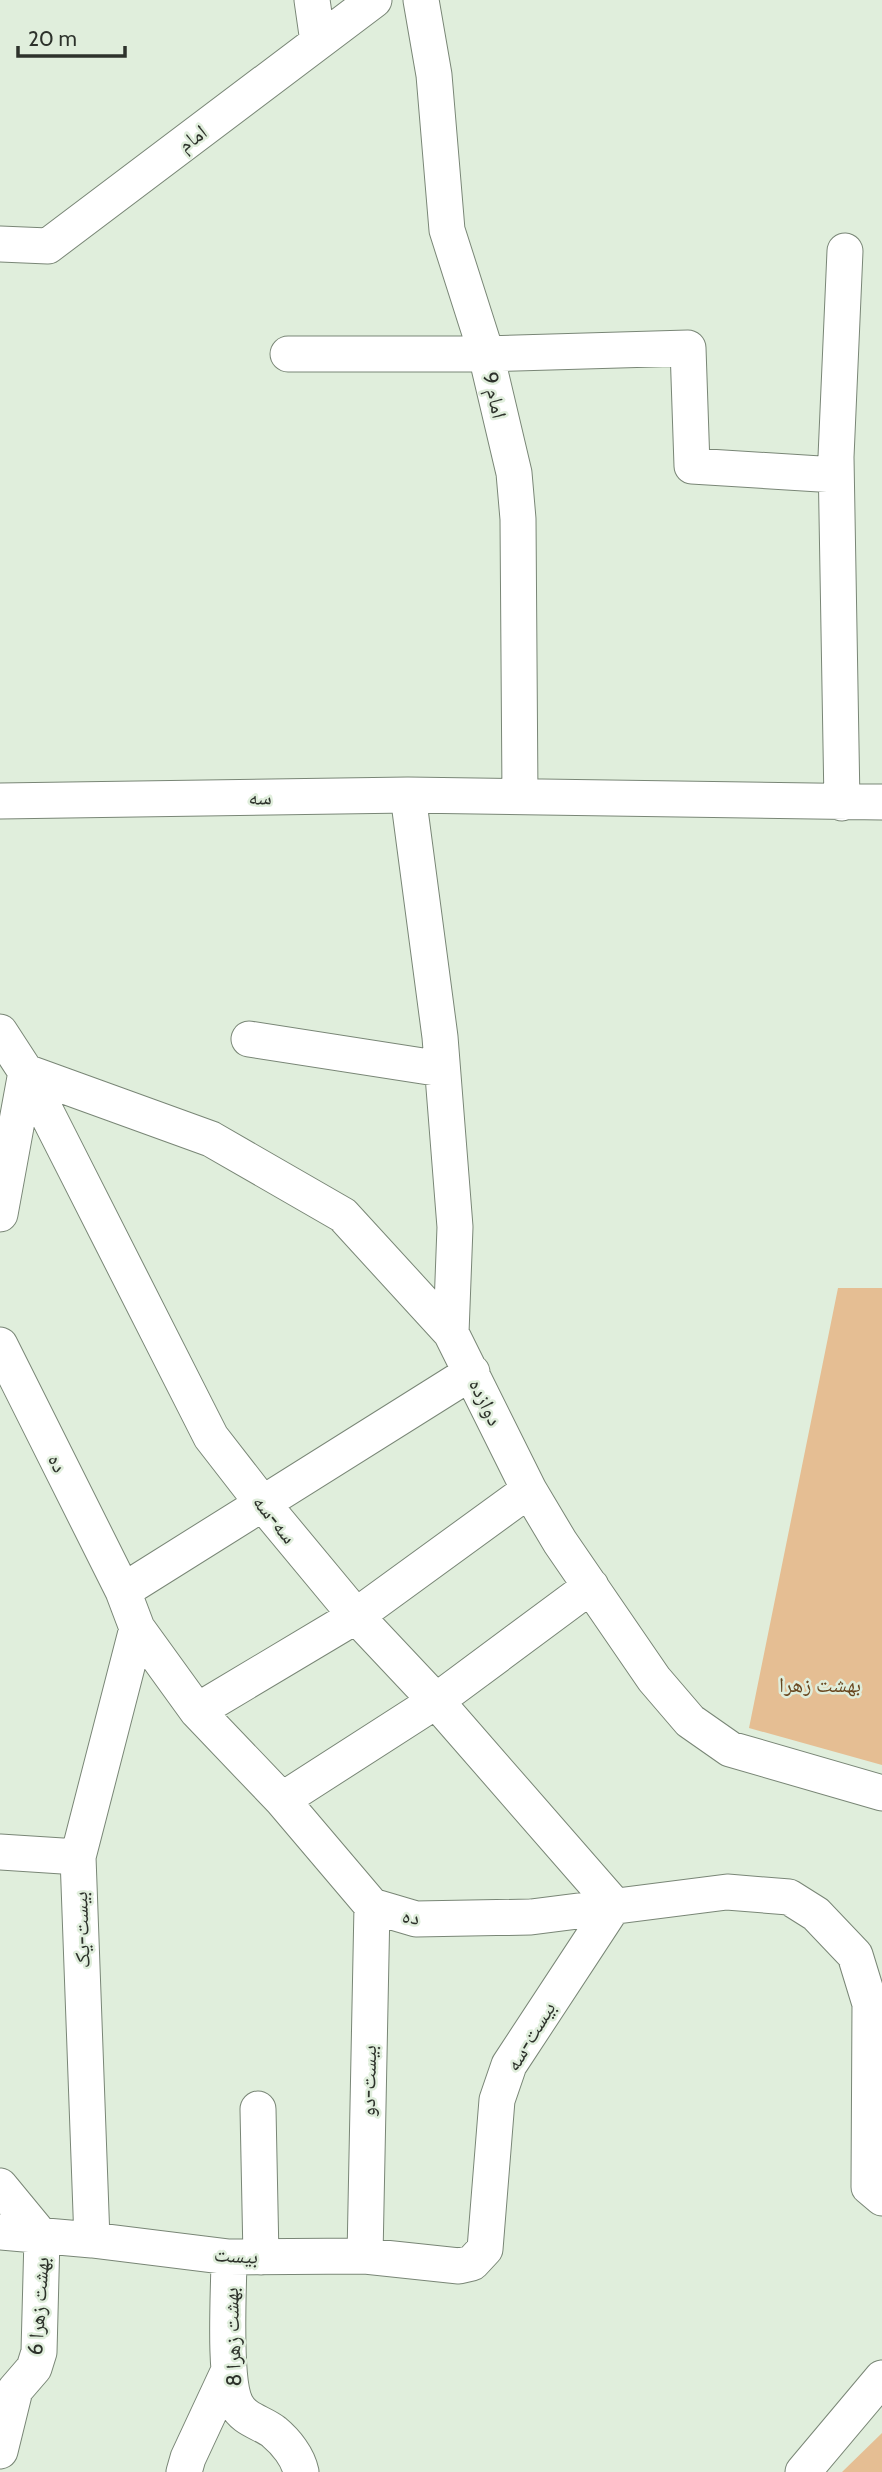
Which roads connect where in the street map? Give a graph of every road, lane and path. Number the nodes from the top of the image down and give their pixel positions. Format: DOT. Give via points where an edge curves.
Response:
graph roads {
  1 [pos="312,0"];
  2 [pos="374,0"];
  3 [pos="421,0"];
  4 [pos="318,42"];
  5 [pos="0,244"];
  6 [pos="845,251"];
  7 [pos="288,354"];
  8 [pos="485,354"];
  9 [pos="836,475"];
  10 [pos="408,795"];
  11 [pos="520,796"];
  12 [pos="0,801"];
  13 [pos="882,802"];
  14 [pos="842,803"];
  15 [pos="0,1032"];
  16 [pos="249,1039"];
  17 [pos="442,1069"];
  18 [pos="26,1072"];
  19 [pos="0,1214"];
  20 [pos="451,1333"];
  21 [pos="0,1345"];
  22 [pos="472,1372"];
  23 [pos="529,1490"];
  24 [pos="263,1504"];
  25 [pos="591,1586"];
  26 [pos="123,1591"];
  27 [pos="356,1616"];
  28 [pos="136,1628"];
  29 [pos="436,1701"];
  30 [pos="197,1711"];
  31 [pos="882,1793"];
  32 [pos="282,1800"];
  33 [pos="0,1852"];
  34 [pos="78,1857"];
  35 [pos="614,1905"];
  36 [pos="372,1906"];
  37 [pos="258,2109"];
  38 [pos="0,2186"];
  39 [pos="882,2197"];
  40 [pos="0,2232"];
  41 [pos="42,2237"];
  42 [pos="92,2240"];
  43 [pos="365,2256"];
  44 [pos="245,2257"];
  45 [pos="472,2263"];
  46 [pos="229,2370"];
  47 [pos="882,2378"];
  48 [pos="7,2391"];
  49 [pos="0,2451"];
  50 [pos="184,2472"];
  51 [pos="301,2472"];
  52 [pos="803,2472"];
  1 -- 4 [label="street"];
  2 -- 4 [label="street, امام"];
  3 -- 8 [label="street, امام 9" via="435,75 447,230"];
  4 -- 5 [label="street, امام" via="48,246"];
  6 -- 9 [label="street"];
  7 -- 8 [label="street"];
  8 -- 9 [label="street" via="688,348 692,466"];
  8 -- 11 [label="street, امام 9" via="514,473 518,519"];
  9 -- 14 [label="street"];
  10 -- 11 [label="street, سه"];
  10 -- 12 [label="street, سه"];
  10 -- 17 [label="street"];
  11 -- 14 [label="street, سه"];
  13 -- 14 [label="street, سه"];
  15 -- 18 [label="street, سه-سه"];
  16 -- 17 [label="street"];
  17 -- 20 [label="street" via="455,1227"];
  18 -- 19 [label="street"];
  18 -- 20 [label="street, دوازده" via="211,1139 343,1215"];
  18 -- 24 [label="street, سه-سه" via="211,1437"];
  20 -- 22 [label="street, دوازده"];
  21 -- 26 [label="street, ده"];
  22 -- 23 [label="street, دوازده"];
  22 -- 24 [label="street"];
  23 -- 25 [label="street, دوازده"];
  23 -- 27 [label="street"];
  24 -- 26 [label="street"];
  24 -- 27 [label="street, سه-سه"];
  25 -- 29 [label="street"];
  25 -- 31 [label="street, دوازده" via="654,1679 690,1721 730,1749"];
  26 -- 28 [label="street, ده"];
  27 -- 29 [label="street, سه-سه"];
  27 -- 30 [label="street"];
  28 -- 30 [label="street, ده"];
  28 -- 34 [label="street, بیست-یک"];
  29 -- 32 [label="street"];
  29 -- 35 [label="street, سه-سه"];
  30 -- 32 [label="street, ده"];
  32 -- 36 [label="street, ده"];
  33 -- 34 [label="street"];
  34 -- 42 [label="street, بیست-یک"];
  35 -- 36 [label="street, ده" via="531,1917 416,1919"];
  35 -- 39 [label="street, ده" via="727,1892 789,1897 816,1913 855,1955 870,2004 869,2187"];
  35 -- 45 [label="street, بیست-سه" via="509,2065 497,2100 485,2249"];
  36 -- 43 [label="street, بیست-دو"];
  37 -- 44 [label="street, بهشت زهرا 8"];
  38 -- 41 [label="street"];
  40 -- 41 [label="street, بیست"];
  41 -- 42 [label="street, بیست"];
  41 -- 48 [label="street, بهشت زهرا 6" via="39,2352 34,2368"];
  42 -- 44 [label="street, بیست"];
  43 -- 44 [label="street, بیست"];
  43 -- 45 [label="street, بیست" via="459,2266"];
  44 -- 46 [label="street, بهشت زهرا 8"];
  46 -- 50 [label="street"];
  46 -- 51 [label="street, بهشت زهرا 8" via="235,2403 250,2420 274,2432 299,2462"];
  47 -- 52 [label="street"];
  48 -- 49 [label="street, بهشت زهرا 6"];
}
